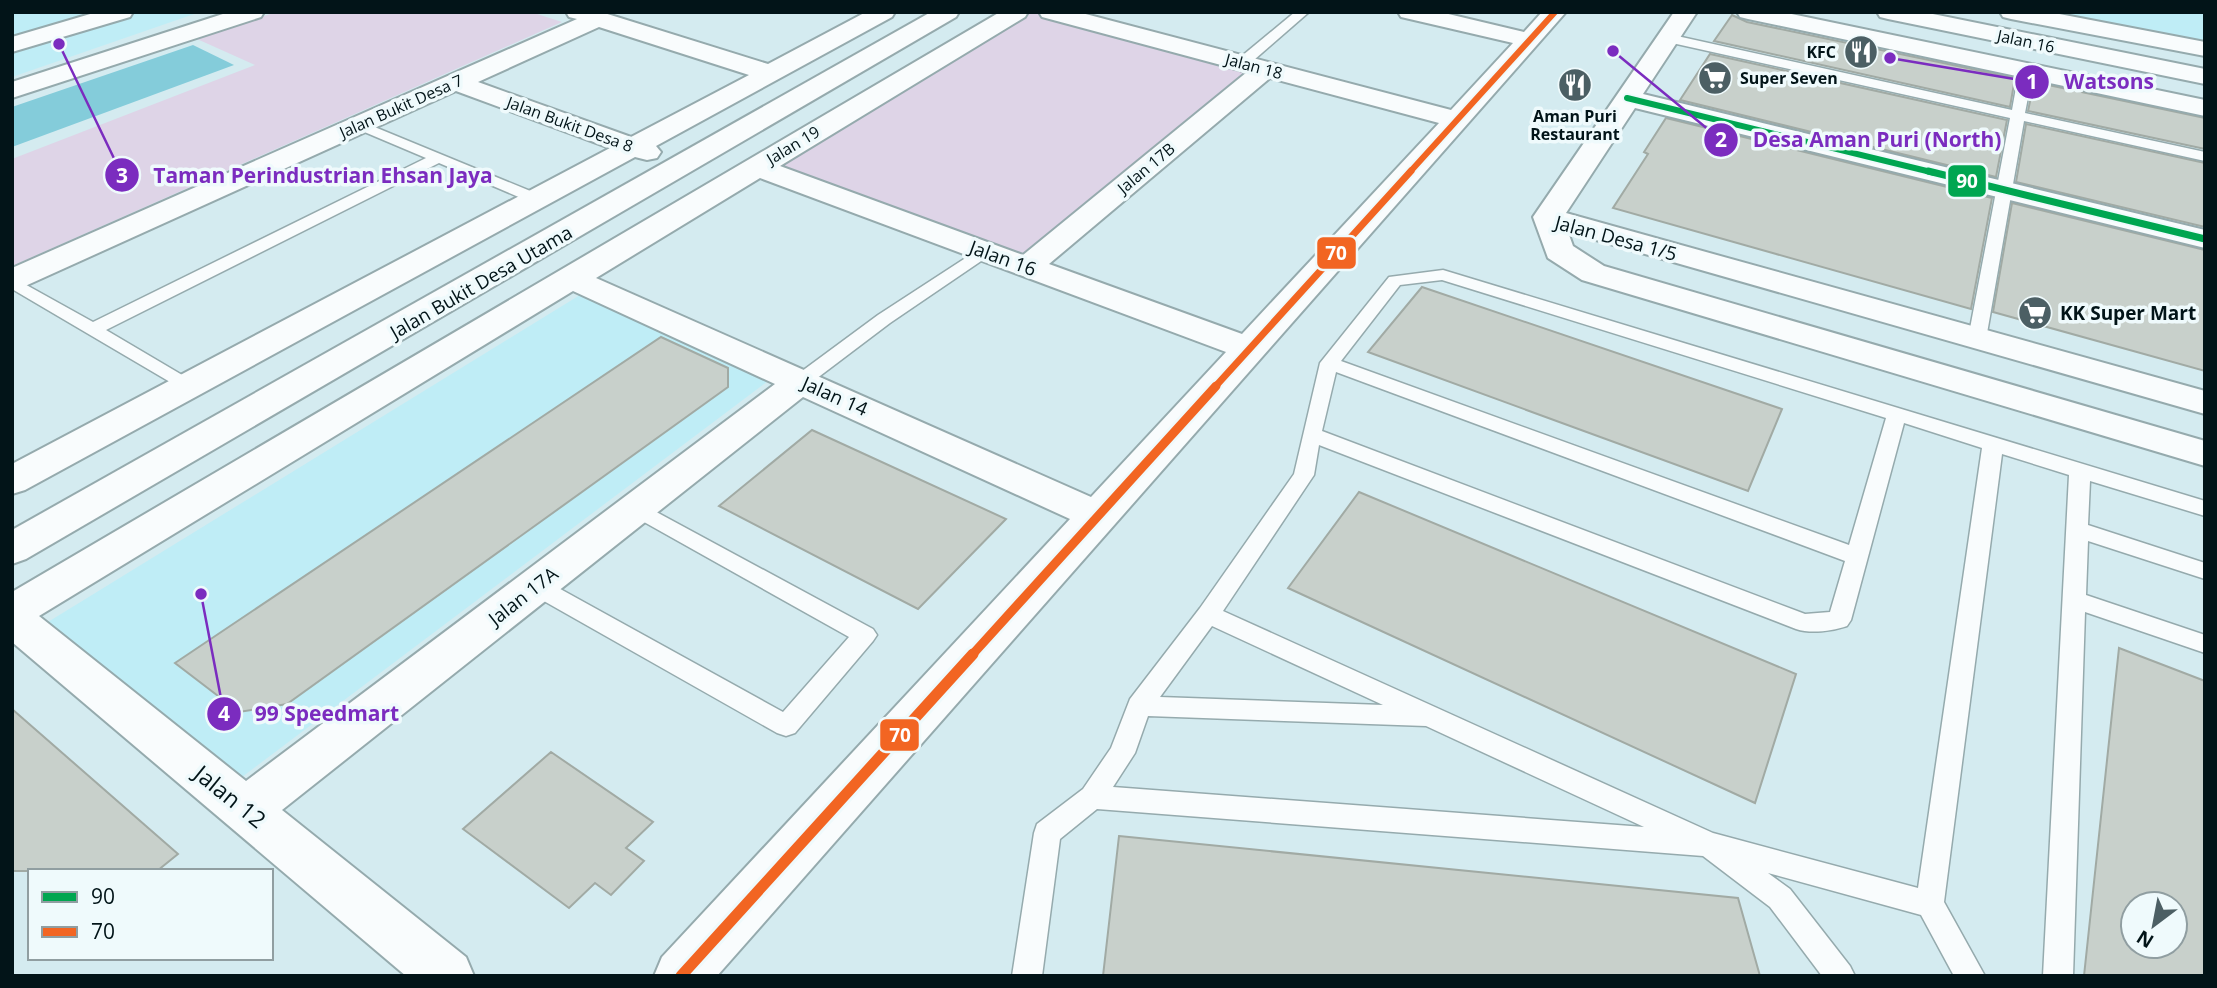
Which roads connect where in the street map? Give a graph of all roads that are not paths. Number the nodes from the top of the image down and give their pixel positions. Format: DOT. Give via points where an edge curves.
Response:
graph roads {
  1 [pos="122,12"];
  2 [pos="253,12"];
  3 [pos="948,12"];
  4 [pos="1017,12"];
  5 [pos="1049,12"];
  6 [pos="1303,12"];
  7 [pos="1409,12"];
  8 [pos="1555,12"];
  9 [pos="1686,12"];
  10 [pos="1748,12"];
  11 [pos="1888,12"];
  12 [pos="2011,12"];
  13 [pos="882,13"];
  14 [pos="589,15"];
  15 [pos="2048,16"];
  16 [pos="2116,22"];
  17 [pos="1668,38"];
  18 [pos="1530,40"];
  19 [pos="2044,44"];
  20 [pos="12,45"];
  21 [pos="2205,49"];
  22 [pos="1254,66"];
  23 [pos="2026,71"];
  24 [pos="769,73"];
  25 [pos="2205,77"];
  26 [pos="455,82"];
  27 [pos="12,90"];
  28 [pos="1627,98"];
  29 [pos="2205,108"];
  30 [pos="2018,115"];
  31 [pos="1458,120"];
  32 [pos="359,125"];
  33 [pos="631,146"];
  34 [pos="2205,157"];
  35 [pos="438,158"];
  36 [pos="684,166"];
  37 [pos="756,167"];
  38 [pos="2004,190"];
  39 [pos="534,198"];
  40 [pos="1548,217"];
  41 [pos="2205,239"];
  42 [pos="984,251"];
  43 [pos="1027,267"];
  44 [pos="569,278"];
  45 [pos="12,281"];
  46 [pos="91,330"];
  47 [pos="1977,339"];
  48 [pos="1250,349"];
  49 [pos="1329,363"];
  50 [pos="801,381"];
  51 [pos="187,386"];
  52 [pos="2205,402"];
  53 [pos="1897,414"];
  54 [pos="1311,434"];
  55 [pos="1993,444"];
  56 [pos="2205,454"];
  57 [pos="2080,470"];
  58 [pos="14,478"];
  59 [pos="636,508"];
  60 [pos="2205,509"];
  61 [pos="1099,516"];
  62 [pos="2076,529"];
  63 [pos="12,549"];
  64 [pos="1857,557"];
  65 [pos="2205,571"];
  66 [pos="536,586"];
  67 [pos="2076,600"];
  68 [pos="12,612"];
  69 [pos="1208,614"];
  70 [pos="12,618"];
  71 [pos="2205,644"];
  72 [pos="1139,706"];
  73 [pos="1434,717"];
  74 [pos="1092,797"];
  75 [pos="245,810"];
  76 [pos="1709,845"];
  77 [pos="1930,904"];
  78 [pos="447,976"];
  79 [pos="681,976"];
  80 [pos="1027,976"];
  81 [pos="1840,976"];
  82 [pos="1970,976"];
  83 [pos="2058,976"];
  1 -- 20 [label="street"];
  2 -- 27 [label="street"];
  3 -- 36 [label="street, Jalan Bukit Desa Utama"];
  4 -- 37 [label="street, Jalan 19"];
  5 -- 22 [label="street, Jalan 18"];
  6 -- 22 [label="lane"];
  7 -- 18 [label="street"];
  8 -- 18 [label="street"];
  9 -- 17 [label="street"];
  10 -- 23 [label="street"];
  11 -- 19 [label="street, Jalan 16"];
  12 -- 15 [label="street"];
  13 -- 24 [label="street"];
  14 -- 24 [label="street"];
  14 -- 26 [label="street, Jalan Bukit Desa 7"];
  15 -- 16 [label="street"];
  15 -- 19 [label="street"];
  16 -- 21 [label="street"];
  17 -- 28 [label="street"];
  17 -- 30 [label="lane"];
  18 -- 31 [label="street"];
  19 -- 25 [label="street, Jalan 16"];
  22 -- 31 [label="street, Jalan 18"];
  22 -- 43 [label="street, Jalan 17B"];
  23 -- 29 [label="street"];
  23 -- 30 [label="lane"];
  24 -- 33 [label="street"];
  26 -- 32 [label="street, Jalan Bukit Desa 7"];
  26 -- 33 [label="street, Jalan Bukit Desa 8"];
  28 -- 38 [label="street"];
  28 -- 40 [label="street"];
  30 -- 34 [label="lane"];
  30 -- 38 [label="lane"];
  31 -- 48 [label="street"];
  32 -- 35 [label="lane"];
  32 -- 45 [label="street, Jalan Bukit Desa 7"];
  33 -- 36 [label="street, Jalan Bukit Desa 8"];
  33 -- 39 [label="street"];
  35 -- 39 [label="lane"];
  35 -- 46 [label="lane"];
  36 -- 63 [label="street, Jalan Bukit Desa Utama"];
  37 -- 42 [label="street, Jalan 16"];
  37 -- 44 [label="street, Jalan 19"];
  38 -- 41 [label="street"];
  38 -- 47 [label="lane"];
  39 -- 51 [label="street"];
  40 -- 47 [label="street, Jalan Desa 1/5"];
  40 -- 56 [label="street, Jalan Desa 1/5" via="1559,251 1593,273"];
  42 -- 43 [label="street, Jalan 16"];
  42 -- 50 [label="lane"];
  43 -- 48 [label="street, Jalan 16"];
  44 -- 50 [label="street, Jalan 14"];
  44 -- 68 [label="street, Jalan 19"];
  45 -- 46 [label="lane"];
  46 -- 51 [label="lane"];
  47 -- 52 [label="street, Jalan Desa 1/5"];
  48 -- 61 [label="street"];
  49 -- 53 [label="lane" via="1395,281 1443,275"];
  49 -- 54 [label="lane"];
  49 -- 64 [label="lane"];
  50 -- 59 [label="street, Jalan 17A"];
  50 -- 61 [label="street, Jalan 14"];
  51 -- 58 [label="street"];
  53 -- 55 [label="lane"];
  53 -- 64 [label="lane"];
  54 -- 64 [label="lane" via="1804,623 1839,620"];
  54 -- 69 [label="lane" via="1304,475"];
  55 -- 57 [label="lane"];
  55 -- 77 [label="lane"];
  57 -- 60 [label="lane"];
  57 -- 62 [label="lane"];
  59 -- 66 [label="street, Jalan 17A"];
  59 -- 66 [label="lane" via="865,635 786,726"];
  61 -- 79 [label="street"];
  62 -- 65 [label="lane"];
  62 -- 67 [label="lane"];
  66 -- 75 [label="street, Jalan 17A"];
  67 -- 71 [label="lane"];
  67 -- 83 [label="lane"];
  69 -- 72 [label="lane"];
  69 -- 73 [label="lane"];
  70 -- 75 [label="street, Jalan 12"];
  72 -- 73 [label="lane"];
  72 -- 74 [label="lane" via="1122,753"];
  73 -- 76 [label="lane"];
  74 -- 76 [label="lane"];
  74 -- 80 [label="lane" via="1047,833"];
  75 -- 78 [label="street, Jalan 12"];
  76 -- 77 [label="lane"];
  76 -- 81 [label="lane" via="1780,898"];
  77 -- 82 [label="lane"];
}
